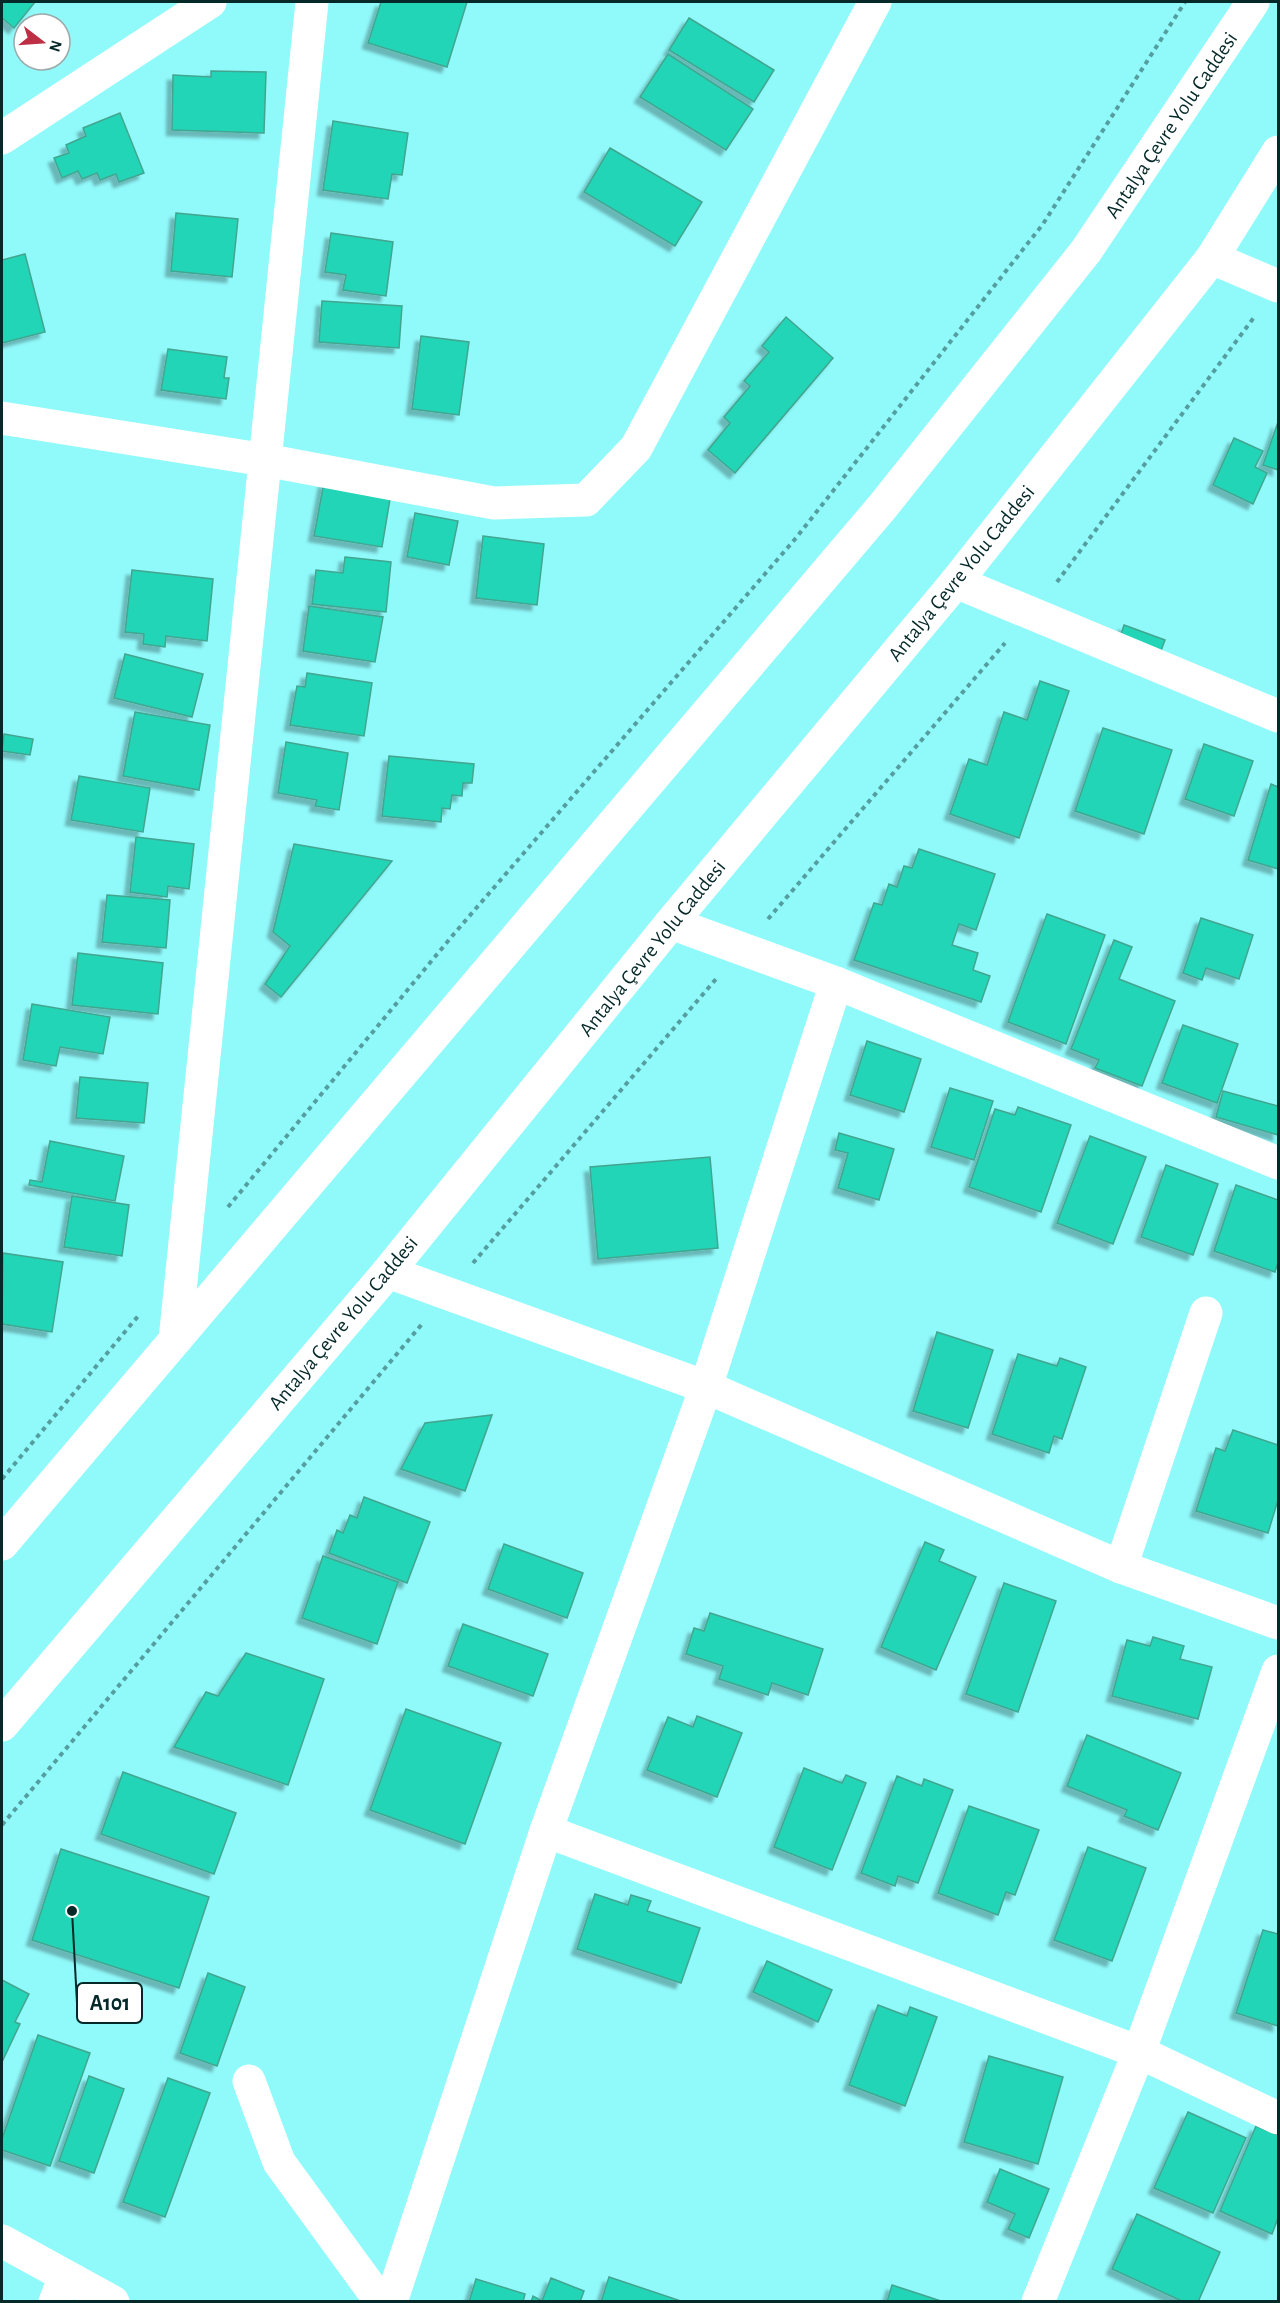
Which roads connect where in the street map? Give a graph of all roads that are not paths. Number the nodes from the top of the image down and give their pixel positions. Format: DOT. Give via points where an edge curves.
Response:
graph roads {
  1 [pos="312,2"];
  2 [pos="875,2"];
  3 [pos="1253,2"];
  4 [pos="199,4"];
  5 [pos="2,138"];
  6 [pos="1278,152"];
  7 [pos="1212,258"];
  8 [pos="1276,285"];
  9 [pos="2,418"];
  10 [pos="265,460"];
  11 [pos="956,582"];
  12 [pos="1278,716"];
  13 [pos="671,923"];
  14 [pos="836,983"];
  15 [pos="1278,1162"];
  16 [pos="388,1272"];
  17 [pos="1206,1313"];
  18 [pos="175,1340"];
  19 [pos="706,1387"];
  20 [pos="2,1544"];
  21 [pos="1121,1567"];
  22 [pos="1278,1623"];
  23 [pos="1278,1671"];
  24 [pos="2,1725"];
  25 [pos="546,1831"];
  26 [pos="1139,2052"];
  27 [pos="249,2081"];
  28 [pos="1278,2118"];
  29 [pos="2,2241"];
  30 [pos="2,2264"];
  31 [pos="58,2294"];
  32 [pos="102,2301"];
  33 [pos="113,2301"];
  34 [pos="381,2301"];
  35 [pos="391,2301"];
  36 [pos="1038,2301"];
  1 -- 10 [label="main road"];
  2 -- 10 [label="main road" via="636,448 586,500 494,502"];
  3 -- 18 [label="main road, Antalya Çevre Yolu Caddesi" via="1086,251 883,506"];
  4 -- 5 [label="main road"];
  6 -- 7 [label="main road, Antalya Çevre Yolu Caddesi"];
  7 -- 8 [label="main road"];
  7 -- 11 [label="main road, Antalya Çevre Yolu Caddesi"];
  9 -- 10 [label="main road"];
  10 -- 18 [label="main road"];
  11 -- 12 [label="main road"];
  11 -- 13 [label="main road, Antalya Çevre Yolu Caddesi"];
  13 -- 14 [label="main road"];
  13 -- 16 [label="main road, Antalya Çevre Yolu Caddesi"];
  14 -- 15 [label="main road"];
  14 -- 19 [label="main road"];
  16 -- 19 [label="main road"];
  16 -- 24 [label="main road, Antalya Çevre Yolu Caddesi"];
  17 -- 21 [label="main road"];
  18 -- 20 [label="main road, Antalya Çevre Yolu Caddesi"];
  19 -- 21 [label="main road"];
  19 -- 25 [label="main road"];
  21 -- 22 [label="main road"];
  23 -- 26 [label="main road"];
  25 -- 26 [label="main road"];
  25 -- 35 [label="main road"];
  26 -- 28 [label="main road"];
  26 -- 36 [label="main road"];
  27 -- 34 [label="main road" via="279,2162"];
  29 -- 33 [label="main road"];
  30 -- 31 [label="main road"];
  31 -- 32 [label="main road"];
}
